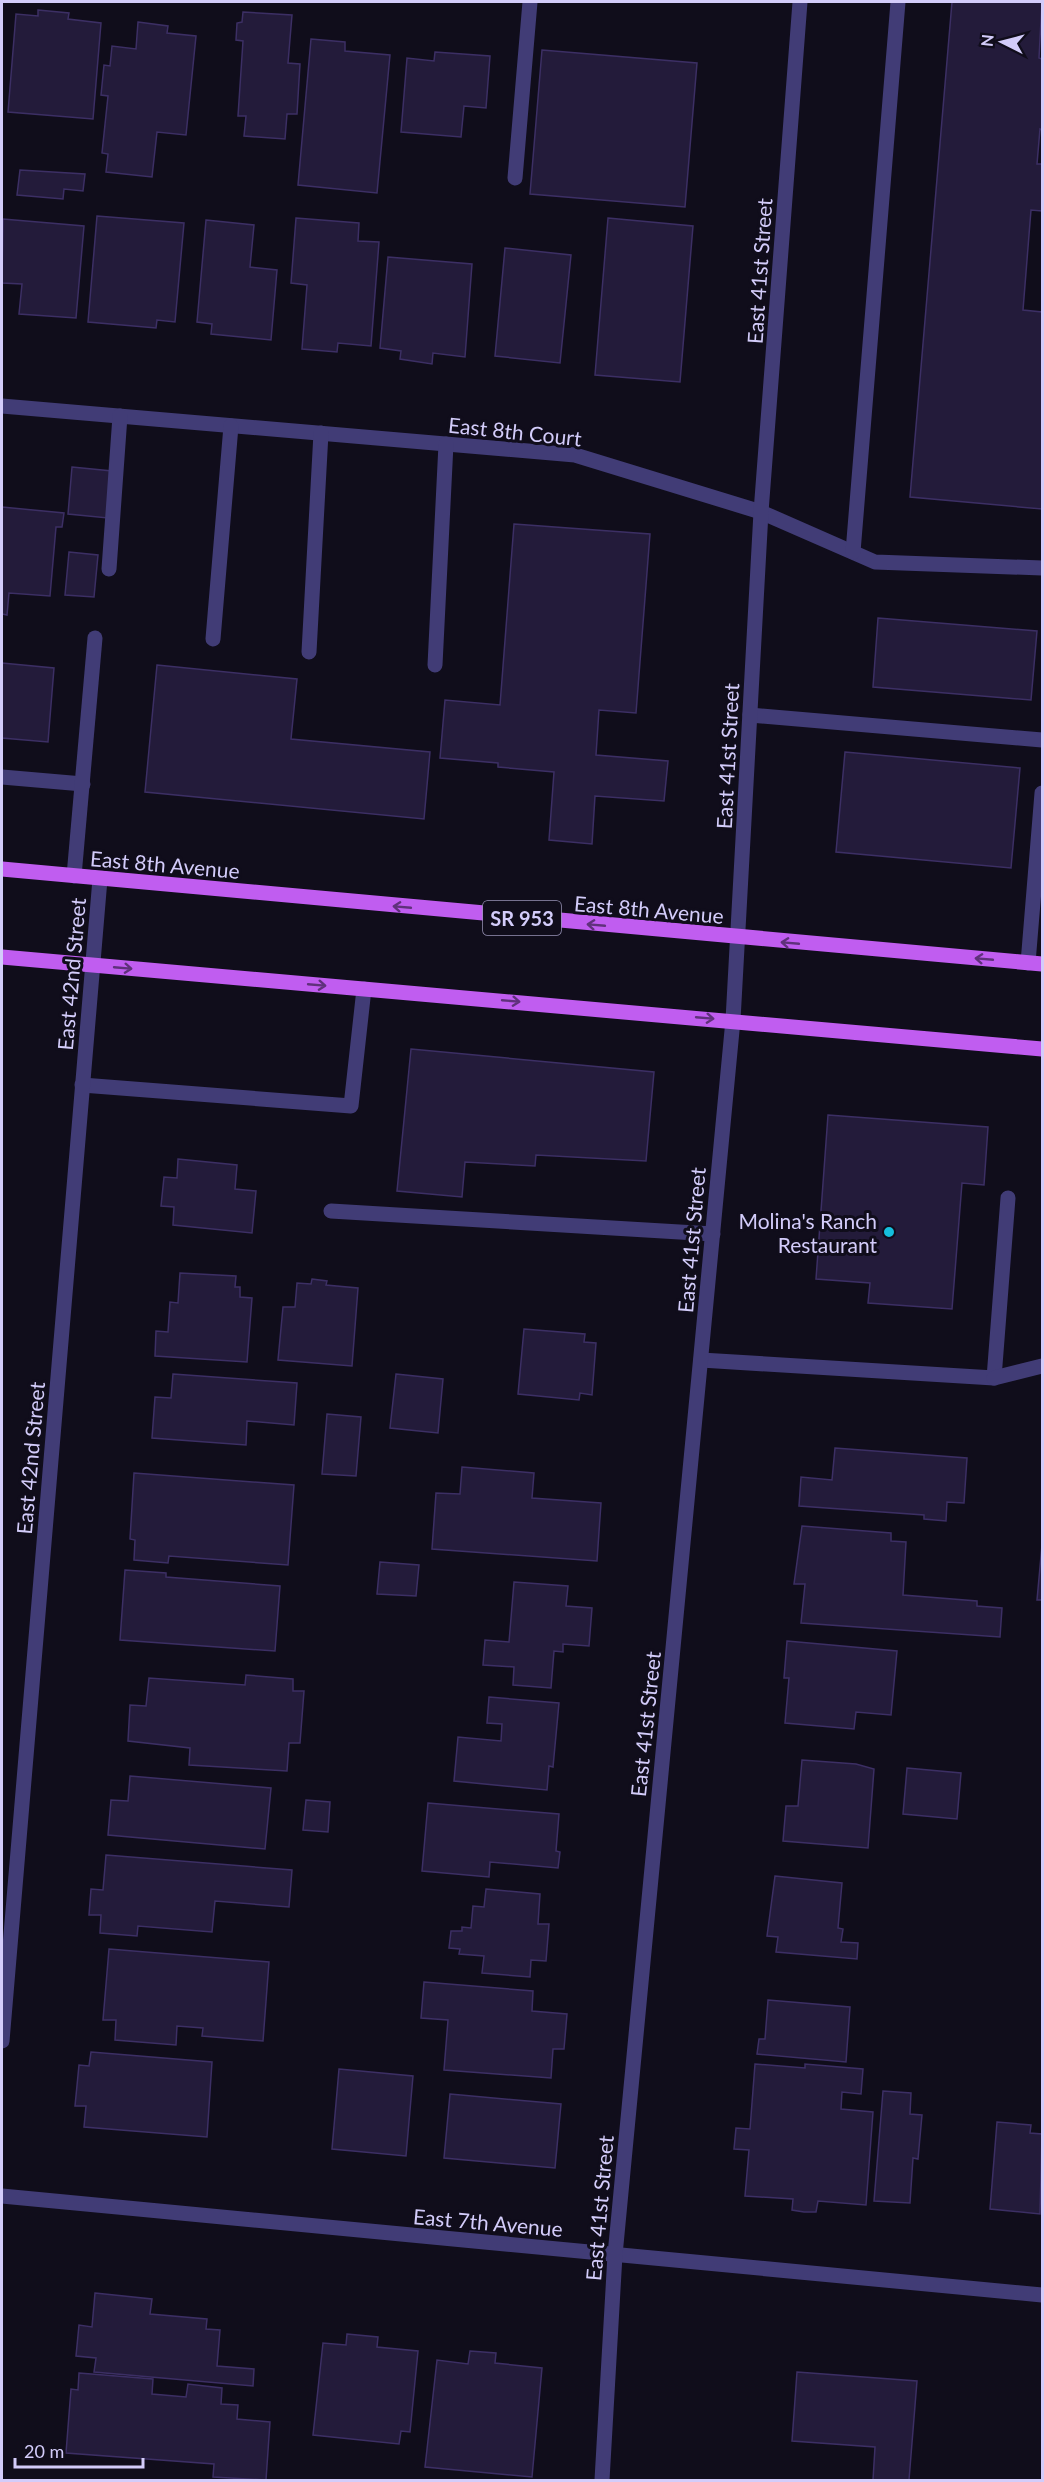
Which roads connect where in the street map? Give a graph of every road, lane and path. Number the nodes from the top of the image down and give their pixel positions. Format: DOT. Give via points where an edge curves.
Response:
graph roads {
  1 [pos="530,2"];
  2 [pos="800,2"];
  3 [pos="898,2"];
  4 [pos="515,178"];
  5 [pos="2,406"];
  6 [pos="120,416"];
  7 [pos="231,426"];
  8 [pos="321,433"];
  9 [pos="446,444"];
  10 [pos="761,512"];
  11 [pos="853,552"];
  12 [pos="1042,568"];
  13 [pos="110,569"];
  14 [pos="95,638"];
  15 [pos="213,639"];
  16 [pos="309,652"];
  17 [pos="435,665"];
  18 [pos="750,716"];
  19 [pos="1042,740"];
  20 [pos="2,777"];
  21 [pos="83,784"];
  22 [pos="1042,793"];
  23 [pos="2,869"];
  24 [pos="74,876"];
  25 [pos="100,879"];
  26 [pos="738,938"];
  27 [pos="2,957"];
  28 [pos="1035,964"];
  29 [pos="92,965"];
  30 [pos="364,989"];
  31 [pos="733,1020"];
  32 [pos="1042,1049"];
  33 [pos="82,1085"];
  34 [pos="1008,1198"];
  35 [pos="331,1211"];
  36 [pos="713,1234"];
  37 [pos="701,1360"];
  38 [pos="1042,1366"];
  39 [pos="994,1378"];
  40 [pos="2,2041"];
  41 [pos="2,2196"];
  42 [pos="615,2255"];
  43 [pos="1042,2295"];
  44 [pos="602,2481"];
  1 -- 4 [label="street"];
  2 -- 10 [label="street, East 41st Street"];
  3 -- 11 [label="street"];
  5 -- 6 [label="street, East 8th Court"];
  6 -- 7 [label="street, East 8th Court"];
  6 -- 13 [label="street"];
  7 -- 8 [label="street, East 8th Court"];
  7 -- 15 [label="street"];
  8 -- 9 [label="street, East 8th Court"];
  8 -- 16 [label="street"];
  9 -- 10 [label="street, East 8th Court" via="575,455"];
  9 -- 17 [label="street"];
  10 -- 11 [label="street, East 8th Court"];
  10 -- 18 [label="street, East 41st Street"];
  11 -- 12 [label="street, East 8th Court" via="875,562"];
  14 -- 21 [label="street"];
  18 -- 19 [label="street"];
  18 -- 26 [label="street, East 41st Street"];
  20 -- 21 [label="street"];
  21 -- 24 [label="street"];
  22 -- 28 [label="street"];
  23 -- 24 [label="main road, East 8th Avenue / SR 953"];
  24 -- 25 [label="main road, East 8th Avenue / SR 953"];
  26 -- 25 [label="main road, East 8th Avenue / SR 953, one-way"];
  25 -- 29 [label="street, East 42nd Street"];
  28 -- 26 [label="main road, East 8th Avenue / SR 953, one-way"];
  26 -- 31 [label="street, East 41st Street"];
  27 -- 29 [label="main road"];
  29 -- 30 [label="main road, one-way"];
  29 -- 33 [label="street, East 42nd Street"];
  30 -- 31 [label="main road, one-way"];
  30 -- 33 [label="street" via="351,1106"];
  31 -- 32 [label="main road"];
  31 -- 36 [label="street, East 41st Street"];
  33 -- 40 [label="street, East 42nd Street"];
  34 -- 39 [label="street"];
  35 -- 36 [label="street"];
  36 -- 37 [label="street, East 41st Street"];
  37 -- 39 [label="street"];
  37 -- 42 [label="street, East 41st Street"];
  38 -- 39 [label="street"];
  41 -- 42 [label="street, East 7th Avenue"];
  42 -- 43 [label="street, East 7th Avenue"];
  42 -- 44 [label="street, East 41st Street"];
}
